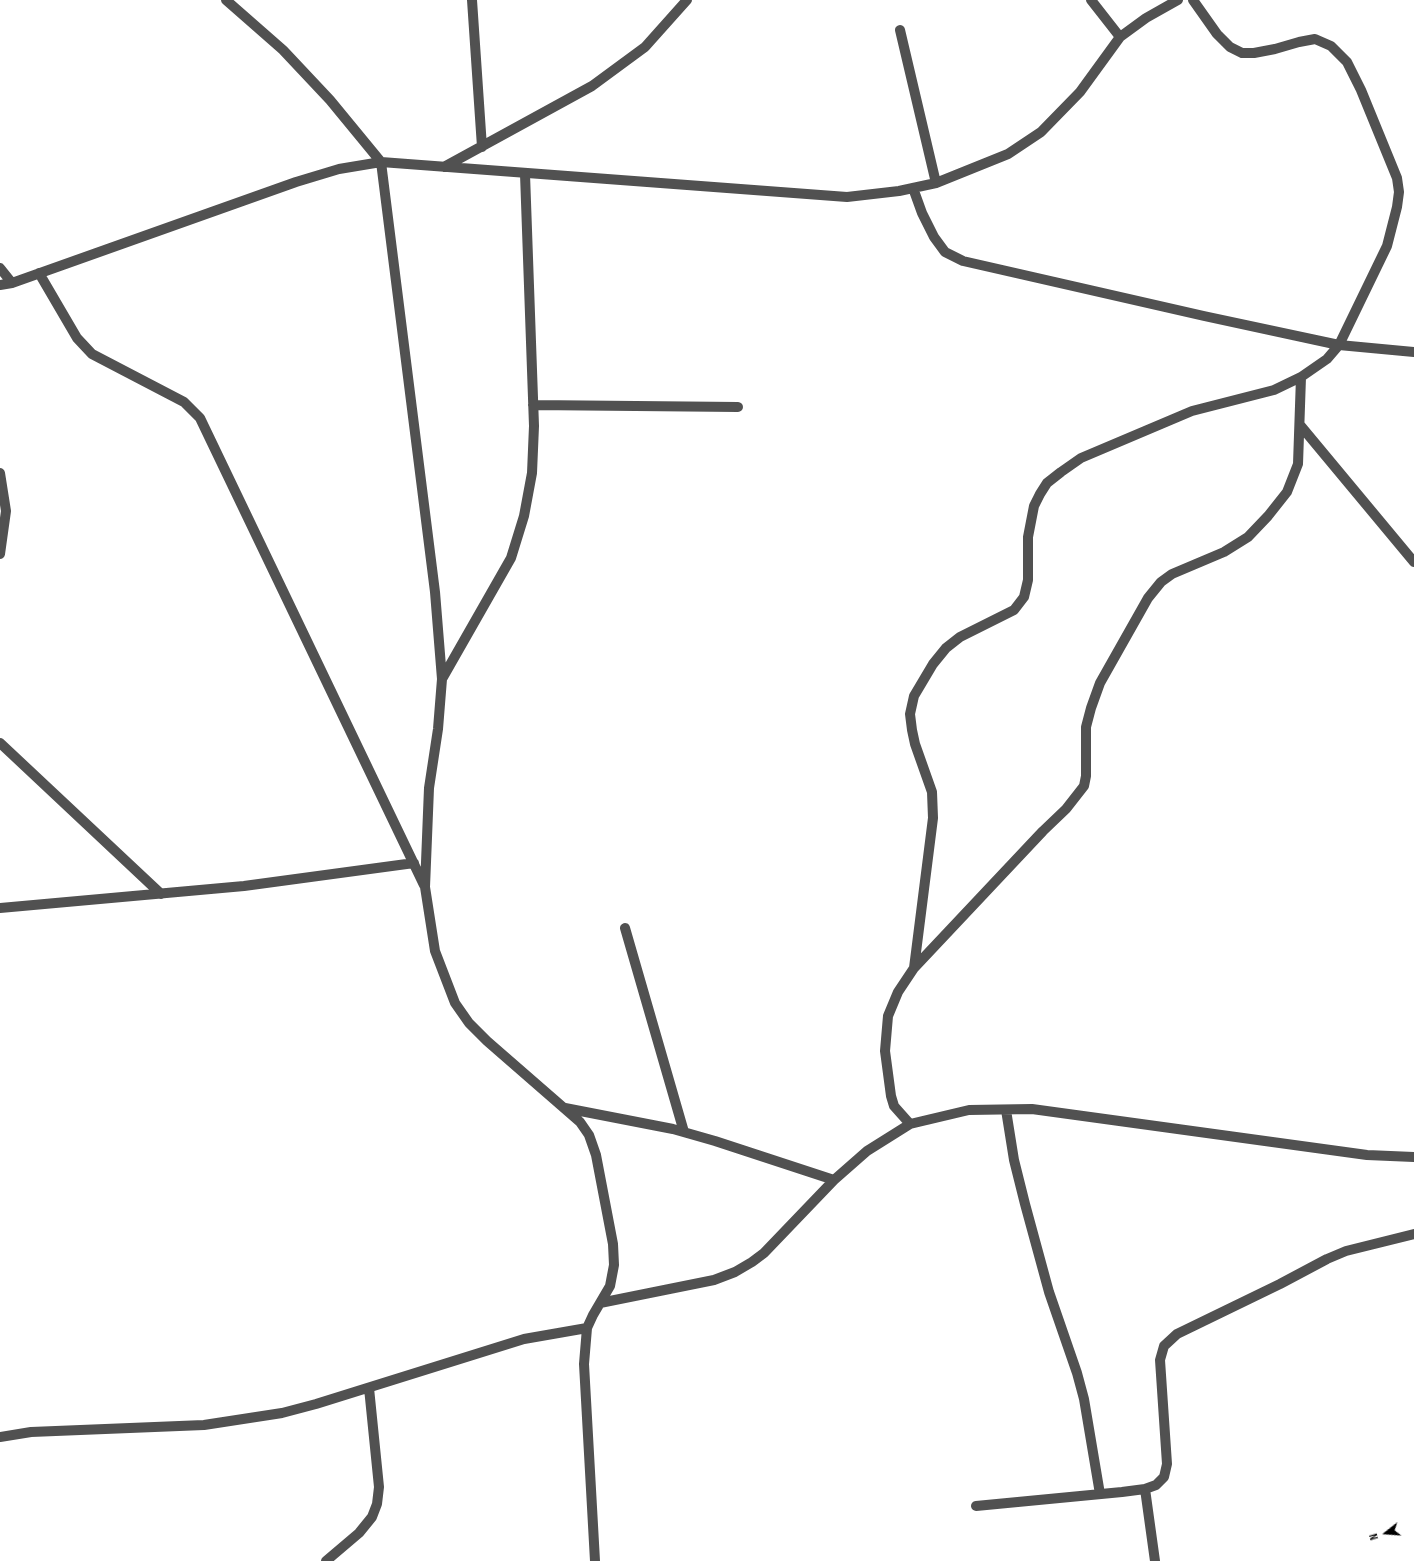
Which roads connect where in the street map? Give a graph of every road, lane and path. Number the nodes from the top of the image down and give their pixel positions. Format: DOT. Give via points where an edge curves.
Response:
graph roads {
  1 [pos="226,0"];
  2 [pos="472,0"];
  3 [pos="687,0"];
  4 [pos="1091,0"];
  5 [pos="1178,0"];
  6 [pos="1193,0"];
  7 [pos="900,30"];
  8 [pos="1120,37"];
  9 [pos="482,147"];
  10 [pos="381,162"];
  11 [pos="444,167"];
  12 [pos="526,174"];
  13 [pos="936,183"];
  14 [pos="913,188"];
  15 [pos="0,268"];
  16 [pos="40,273"];
  17 [pos="12,282"];
  18 [pos="0,285"];
  19 [pos="1339,345"];
  20 [pos="1414,352"];
  21 [pos="1301,377"];
  22 [pos="533,405"];
  23 [pos="738,407"];
  24 [pos="1300,425"];
  25 [pos="0,473"];
  26 [pos="0,554"];
  27 [pos="1414,562"];
  28 [pos="442,679"];
  29 [pos="0,743"];
  30 [pos="414,863"];
  31 [pos="426,887"];
  32 [pos="161,894"];
  33 [pos="0,908"];
  34 [pos="625,928"];
  35 [pos="914,968"];
  36 [pos="563,1107"];
  37 [pos="1006,1110"];
  38 [pos="910,1124"];
  39 [pos="684,1132"];
  40 [pos="1414,1157"];
  41 [pos="834,1180"];
  42 [pos="1414,1234"];
  43 [pos="600,1303"];
  44 [pos="587,1328"];
  45 [pos="369,1388"];
  46 [pos="0,1437"];
  47 [pos="1145,1489"];
  48 [pos="1100,1494"];
  49 [pos="976,1506"];
  50 [pos="326,1561"];
  51 [pos="595,1561"];
  52 [pos="1155,1561"];
  1 -- 10 [label="street" via="283,50 330,100"];
  2 -- 9 [label="street"];
  3 -- 9 [label="street" via="645,47 592,86"];
  4 -- 8 [label="street"];
  5 -- 8 [label="street" via="1146,18"];
  6 -- 19 [label="street" via="1217,34 1230,47 1242,53 1275,49 1315,39 1331,46 1347,62 1361,90 1397,178 1399,192 1387,246"];
  7 -- 13 [label="street"];
  8 -- 13 [label="street" via="1080,92 1041,132 1008,154"];
  9 -- 11 [label="street"];
  10 -- 11 [label="street"];
  10 -- 16 [label="street" via="339,169 296,182"];
  10 -- 28 [label="street" via="435,592"];
  11 -- 12 [label="street"];
  12 -- 14 [label="street" via="847,197"];
  12 -- 22 [label="street"];
  13 -- 14 [label="street"];
  14 -- 19 [label="street" via="934,237 945,252 963,261"];
  15 -- 17 [label="street"];
  16 -- 17 [label="street"];
  16 -- 30 [label="street" via="77,338 92,354 184,402 200,418"];
  17 -- 18 [label="street"];
  19 -- 20 [label="street"];
  19 -- 21 [label="street" via="1327,359"];
  21 -- 24 [label="street"];
  21 -- 35 [label="street" via="1274,390 1192,411 1081,458 1047,483 1034,506 1028,537 1028,580 1024,597 1014,610 960,637 946,648 914,696 910,714 912,730 932,792 934,818"];
  22 -- 23 [label="street"];
  22 -- 28 [label="street" via="532,473 524,516 511,558"];
  24 -- 27 [label="street"];
  24 -- 35 [label="street" via="1298,464 1287,492 1268,516 1248,537 1230,548 1172,574 1161,582 1148,598 1100,683 1090,708 1086,727 1084,786 1066,809 1042,831"];
  25 -- 26 [label="street" via="6,511"];
  28 -- 31 [label="street" via="438,729 428,788"];
  29 -- 32 [label="street"];
  30 -- 31 [label="street"];
  30 -- 32 [label="street" via="244,886"];
  31 -- 36 [label="street" via="436,951 455,1003 469,1023 487,1041"];
  32 -- 33 [label="street"];
  34 -- 39 [label="street"];
  35 -- 38 [label="street" via="898,992 888,1016 885,1052 894,1106"];
  36 -- 39 [label="street"];
  36 -- 43 [label="street" via="590,1134 613,1244 614,1265 610,1286"];
  37 -- 38 [label="street" via="969,1110"];
  37 -- 40 [label="street" via="1032,1109 1367,1155"];
  37 -- 48 [label="street" via="1014,1160 1025,1204 1049,1292 1084,1399"];
  38 -- 41 [label="street" via="867,1151"];
  39 -- 41 [label="street"];
  41 -- 43 [label="street" via="764,1253 735,1272 714,1280"];
  42 -- 47 [label="street" via="1346,1251 1327,1259 1177,1334 1164,1346 1160,1360 1167,1464 1164,1477"];
  43 -- 44 [label="street"];
  44 -- 45 [label="street" via="524,1339"];
  44 -- 51 [label="street" via="584,1364"];
  45 -- 46 [label="street" via="282,1413 204,1425 31,1432"];
  45 -- 50 [label="street" via="379,1488 377,1504 372,1517 359,1533"];
  47 -- 48 [label="street"];
  47 -- 52 [label="street"];
  48 -- 49 [label="street"];
}
